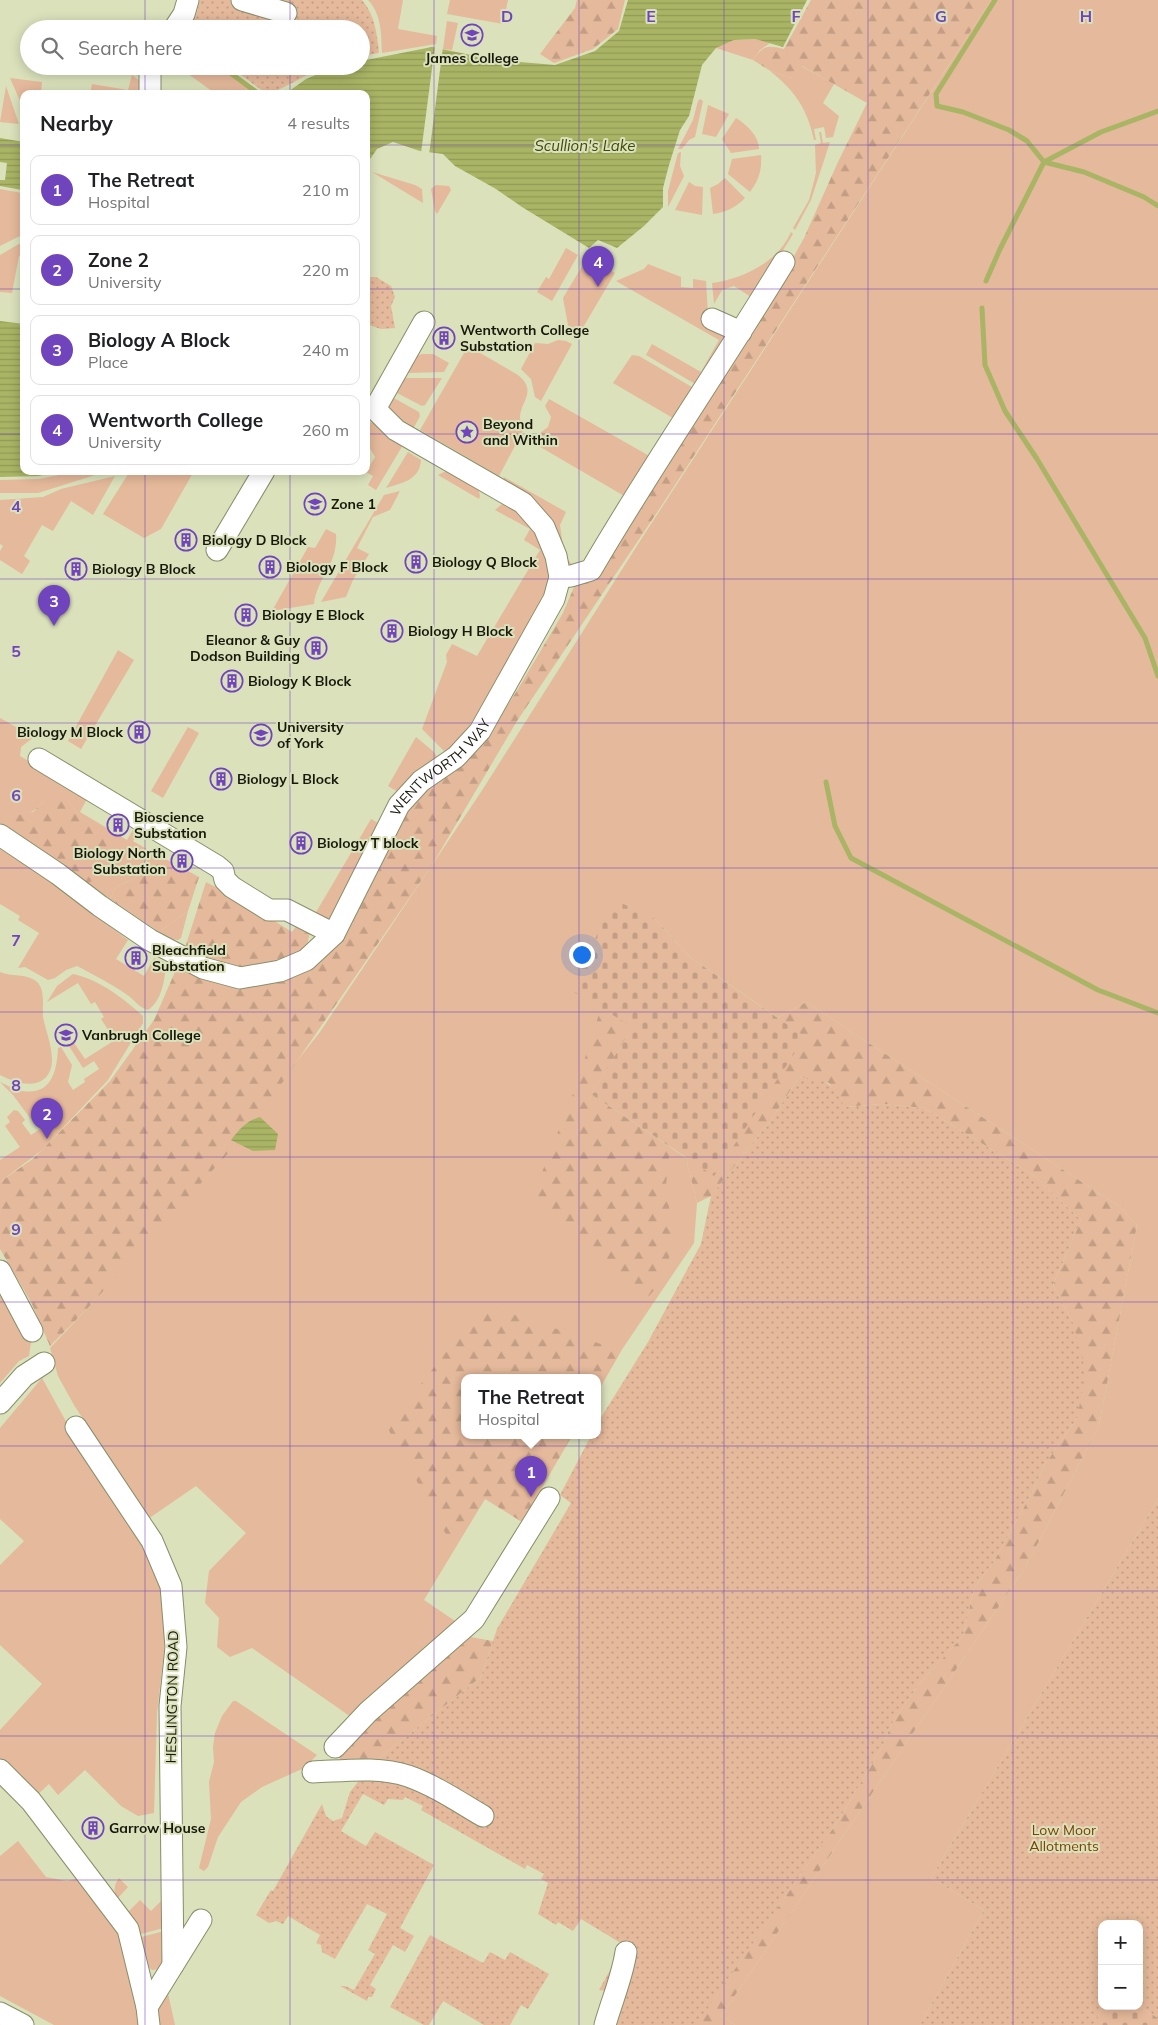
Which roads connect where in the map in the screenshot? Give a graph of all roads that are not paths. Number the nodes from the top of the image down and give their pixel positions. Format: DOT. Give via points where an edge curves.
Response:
graph roads {
  1 [pos="188,0"];
  2 [pos="242,0"];
  3 [pos="286,12"];
  4 [pos="180,20"];
  5 [pos="149,75"];
  6 [pos="150,90"];
  7 [pos="784,262"];
  8 [pos="712,319"];
  9 [pos="424,322"];
  10 [pos="741,332"];
  11 [pos="371,409"];
  12 [pos="262,475"];
  13 [pos="217,550"];
  14 [pos="560,578"];
  15 [pos="39,759"];
  16 [pos="0,835"];
  17 [pos="334,934"];
  18 [pos="0,1271"];
  19 [pos="32,1331"];
  20 [pos="44,1363"];
  21 [pos="0,1403"];
  22 [pos="76,1427"];
  23 [pos="549,1498"];
  24 [pos="335,1747"];
  25 [pos="0,1770"];
  26 [pos="313,1772"];
  27 [pos="483,1816"];
  28 [pos="201,1920"];
  29 [pos="626,1952"];
  30 [pos="173,1965"];
  31 [pos="0,2013"];
  32 [pos="148,2016"];
  33 [pos="23,2025"];
  34 [pos="605,2025"];
  1 -- 4 [label="street"];
  2 -- 3 [label="street"];
  5 -- 6 [label="street"];
  7 -- 10 [label="street"];
  8 -- 10 [label="street"];
  9 -- 11 [label="street, WENTWORTH WAY"];
  10 -- 14 [label="street" via="591,570"];
  11 -- 14 [label="street, WENTWORTH WAY" via="396,430 523,503 544,527 556,556"];
  12 -- 13 [label="street"];
  14 -- 17 [label="street, WENTWORTH WAY" via="554,599 480,732 456,757 421,781 399,805"];
  15 -- 17 [label="street" via="63,765 217,866 232,887 269,910 287,910"];
  16 -- 17 [label="street, WENTWORTH WAY" via="150,940 202,968 240,978 280,971 306,960"];
  18 -- 19 [label="street"];
  20 -- 21 [label="street" via="24,1376"];
  22 -- 30 [label="street, HESLINGTON ROAD" via="152,1541 171,1586 176,1647 170,1706"];
  23 -- 24 [label="street" via="474,1619 368,1712"];
  25 -- 32 [label="street" via="31,1801 128,1929"];
  26 -- 27 [label="street" via="387,1772 407,1776"];
  28 -- 30 [label="street"];
  29 -- 34 [label="street" via="623,1972"];
  30 -- 32 [label="street"];
  31 -- 33 [label="street"];
}
